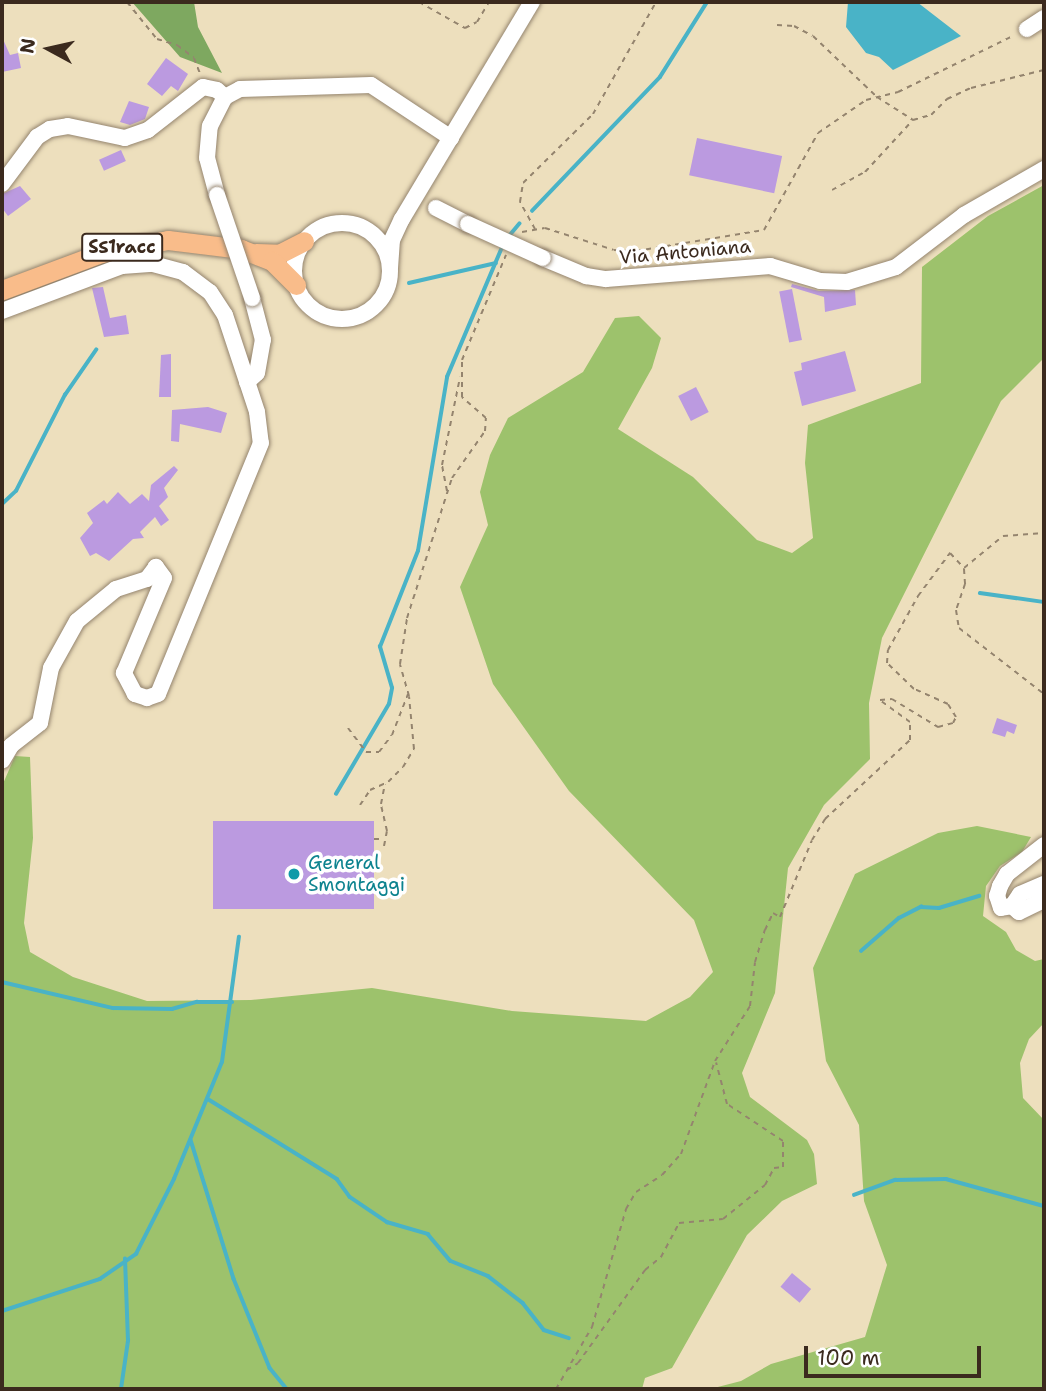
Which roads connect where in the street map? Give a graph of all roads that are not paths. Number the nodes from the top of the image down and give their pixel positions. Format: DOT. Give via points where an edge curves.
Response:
graph roads {
  1 [pos="533,2"];
  2 [pos="1044,18"];
  3 [pos="1027,29"];
  4 [pos="225,97"];
  5 [pos="451,138"];
  6 [pos="1044,169"];
  7 [pos="2,184"];
  8 [pos="436,208"];
  9 [pos="402,219"];
  10 [pos="367,230"];
  11 [pos="304,241"];
  12 [pos="248,251"];
  13 [pos="390,268"];
  14 [pos="296,285"];
  15 [pos="2,290"];
  16 [pos="2,311"];
  17 [pos="247,382"];
  18 [pos="2,761"];
  19 [pos="1044,845"];
  20 [pos="1044,884"];
  21 [pos="1044,900"];
  22 [pos="1012,906"];
  1 -- 5 [label="street"];
  2 -- 3 [label="street"];
  4 -- 5 [label="street" via="248,88 371,85"];
  4 -- 7 [label="street" via="203,87 137,135 114,137 68,126 50,129 37,136"];
  4 -- 17 [label="street, bridge" via="207,140 217,195 263,340 257,373"];
  5 -- 9 [label="street"];
  6 -- 8 [label="street, Via Antoniana, bridge" via="964,215 896,267 847,282 820,281 770,265 606,279 586,276"];
  9 -- 10 [label="street" via="391,229"];
  9 -- 13 [label="street" via="392,240"];
  10 -- 11 [label="street" via="348,223 332,224"];
  10 -- 13 [label="street" via="386,252"];
  11 -- 12 [label="main road, SS1racc" via="279,254"];
  11 -- 14 [label="street" via="296,256"];
  12 -- 14 [label="main road, SS1racc" via="272,261"];
  12 -- 15 [label="main road, SS1racc" via="191,240 146,242 101,253"];
  13 -- 14 [label="street" via="382,297 359,316 344,319 316,312"];
  16 -- 17 [label="street" via="122,266 167,268 197,281 217,301"];
  17 -- 18 [label="street" via="257,412 259,456 158,694 146,698 135,694 124,673 163,578 156,567 147,579 116,589 77,621 51,668 40,723 11,746"];
  19 -- 22 [label="street" via="1007,874 1000,886 1001,908"];
  20 -- 22 [label="street" via="1020,894"];
  21 -- 22 [label="street" via="1019,912"];
}
